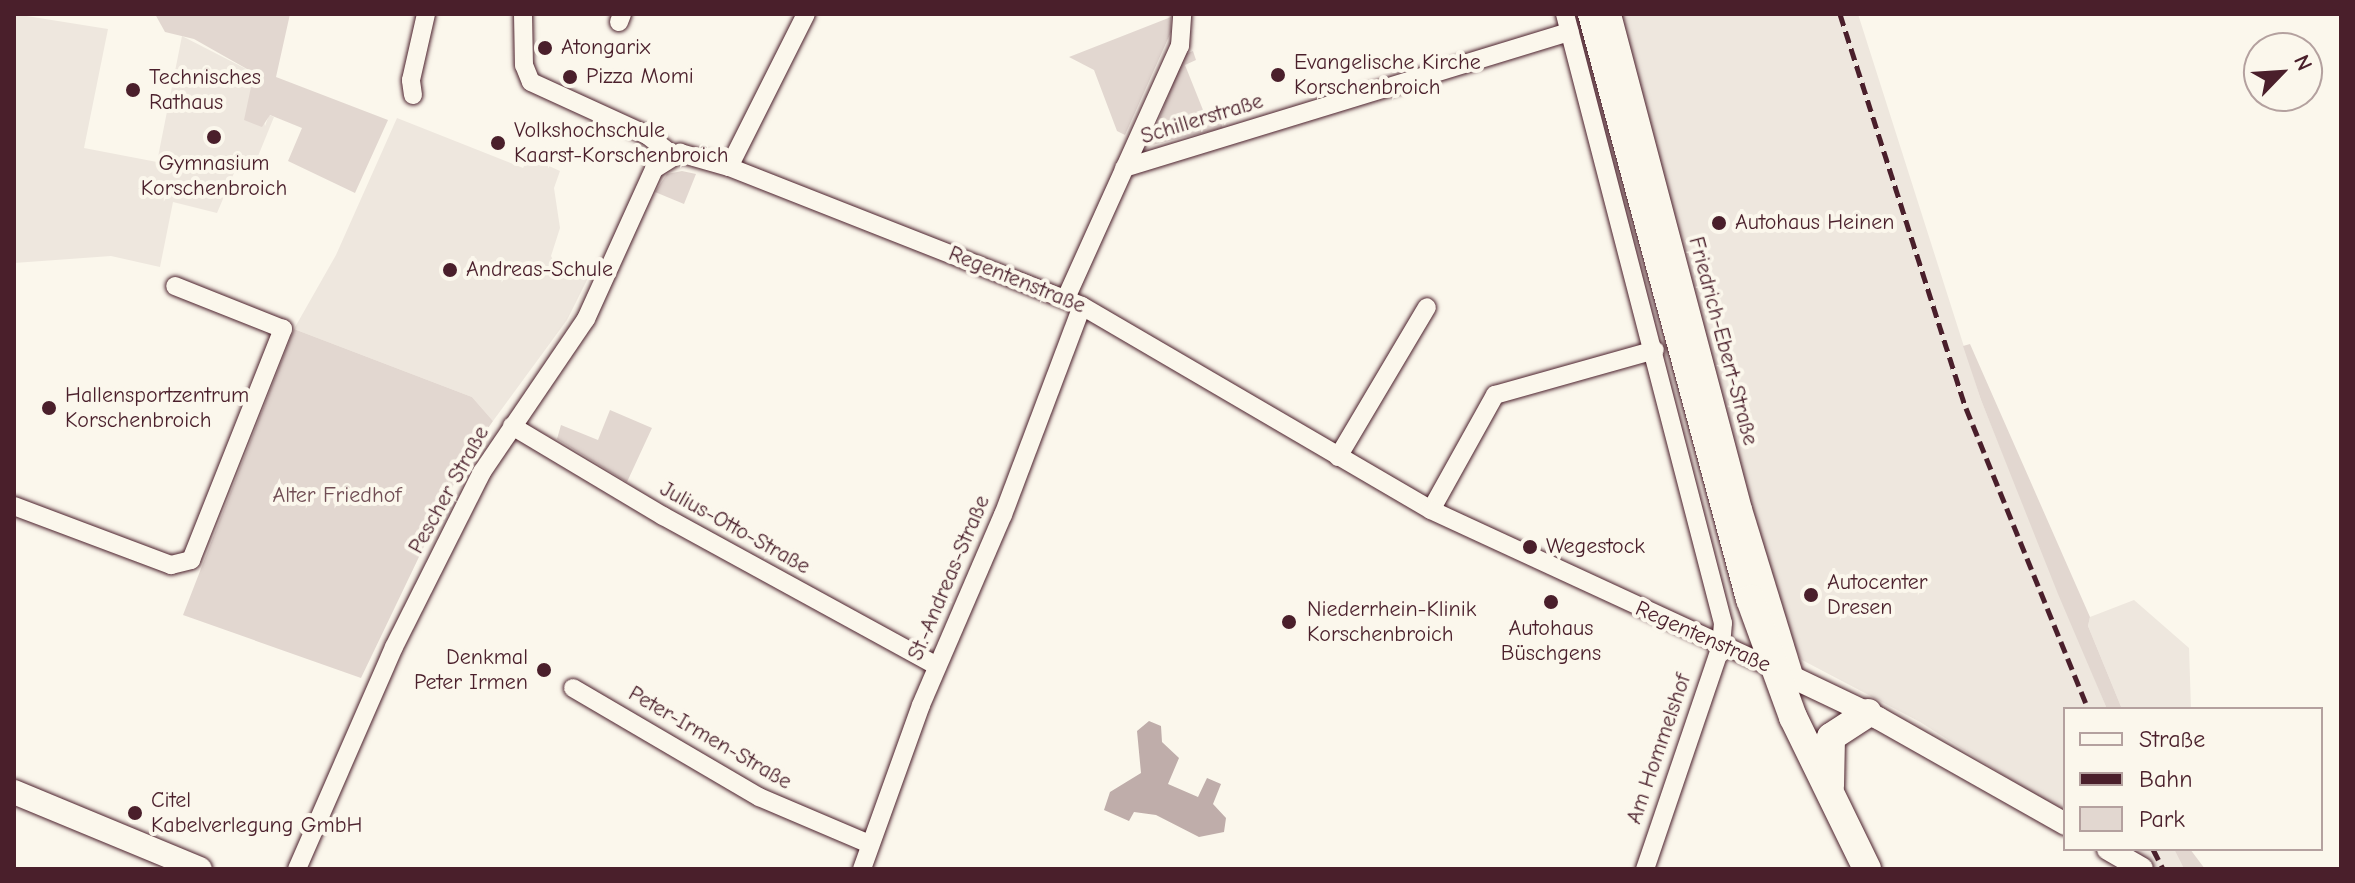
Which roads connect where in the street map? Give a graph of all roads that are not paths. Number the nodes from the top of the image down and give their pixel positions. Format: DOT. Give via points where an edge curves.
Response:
graph roads {
  1 [pos="426,14"];
  2 [pos="523,14"];
  3 [pos="806,14"];
  4 [pos="1182,14"];
  5 [pos="1592,14"];
  6 [pos="1612,14"];
  7 [pos="1567,23"];
  8 [pos="413,95"];
  9 [pos="673,155"];
  10 [pos="729,167"];
  11 [pos="1124,168"];
  12 [pos="175,286"];
  13 [pos="1074,302"];
  14 [pos="1427,307"];
  15 [pos="1655,350"];
  16 [pos="512,426"];
  17 [pos="1338,457"];
  18 [pos="14,506"];
  19 [pos="1431,510"];
  20 [pos="1721,646"];
  21 [pos="937,666"];
  22 [pos="1784,673"];
  23 [pos="573,688"];
  24 [pos="1868,713"];
  25 [pos="14,792"];
  26 [pos="1834,806"];
  27 [pos="2063,823"];
  28 [pos="869,844"];
  29 [pos="2111,851"];
  30 [pos="200,869"];
  31 [pos="297,869"];
  32 [pos="862,869"];
  33 [pos="1645,869"];
  34 [pos="1867,869"];
  35 [pos="2142,869"];
  1 -- 8 [label="street" via="411,80"];
  2 -- 9 [label="street" via="524,65 531,82 647,135"];
  3 -- 10 [label="street"];
  4 -- 11 [label="street, St.-Andreas-Straße" via="1180,46"];
  5 -- 22 [label="main road" via="1726,520"];
  6 -- 22 [label="street, Friedrich-Ebert-Straße"];
  7 -- 11 [label="street, Schillerstraße"];
  7 -- 15 [label="street"];
  9 -- 10 [label="street, Regentenstraße" via="685,153"];
  9 -- 16 [label="street, Pescher Straße" via="651,173 592,308"];
  10 -- 13 [label="street, Regentenstraße"];
  11 -- 13 [label="street, St.-Andreas-Straße"];
  12 -- 18 [label="street" via="283,329 195,553 186,565 167,564"];
  13 -- 17 [label="street, Regentenstraße"];
  13 -- 21 [label="street, St.-Andreas-Straße" via="1003,515"];
  14 -- 17 [label="street"];
  15 -- 19 [label="street" via="1495,395"];
  15 -- 20 [label="street" via="1723,619"];
  16 -- 21 [label="street, Julius-Otto-Straße" via="663,516"];
  16 -- 31 [label="street, Pescher Straße" via="478,479 394,647"];
  17 -- 19 [label="street, Regentenstraße"];
  19 -- 20 [label="street, Regentenstraße"];
  20 -- 22 [label="street, Regentenstraße"];
  20 -- 33 [label="street, Am Hommelshof"];
  21 -- 28 [label="street, St.-Andreas-Straße"];
  22 -- 24 [label="street, Regentenstraße"];
  22 -- 26 [label="main road"];
  23 -- 28 [label="street, Peter-Irmen-Straße" via="759,797"];
  24 -- 26 [label="main road" via="1838,728 1829,743"];
  24 -- 27 [label="street, Regentenstraße"];
  25 -- 30 [label="main road"];
  26 -- 34 [label="main road"];
  28 -- 32 [label="street, St.-Andreas-Straße"];
  29 -- 35 [label="street"];
}
